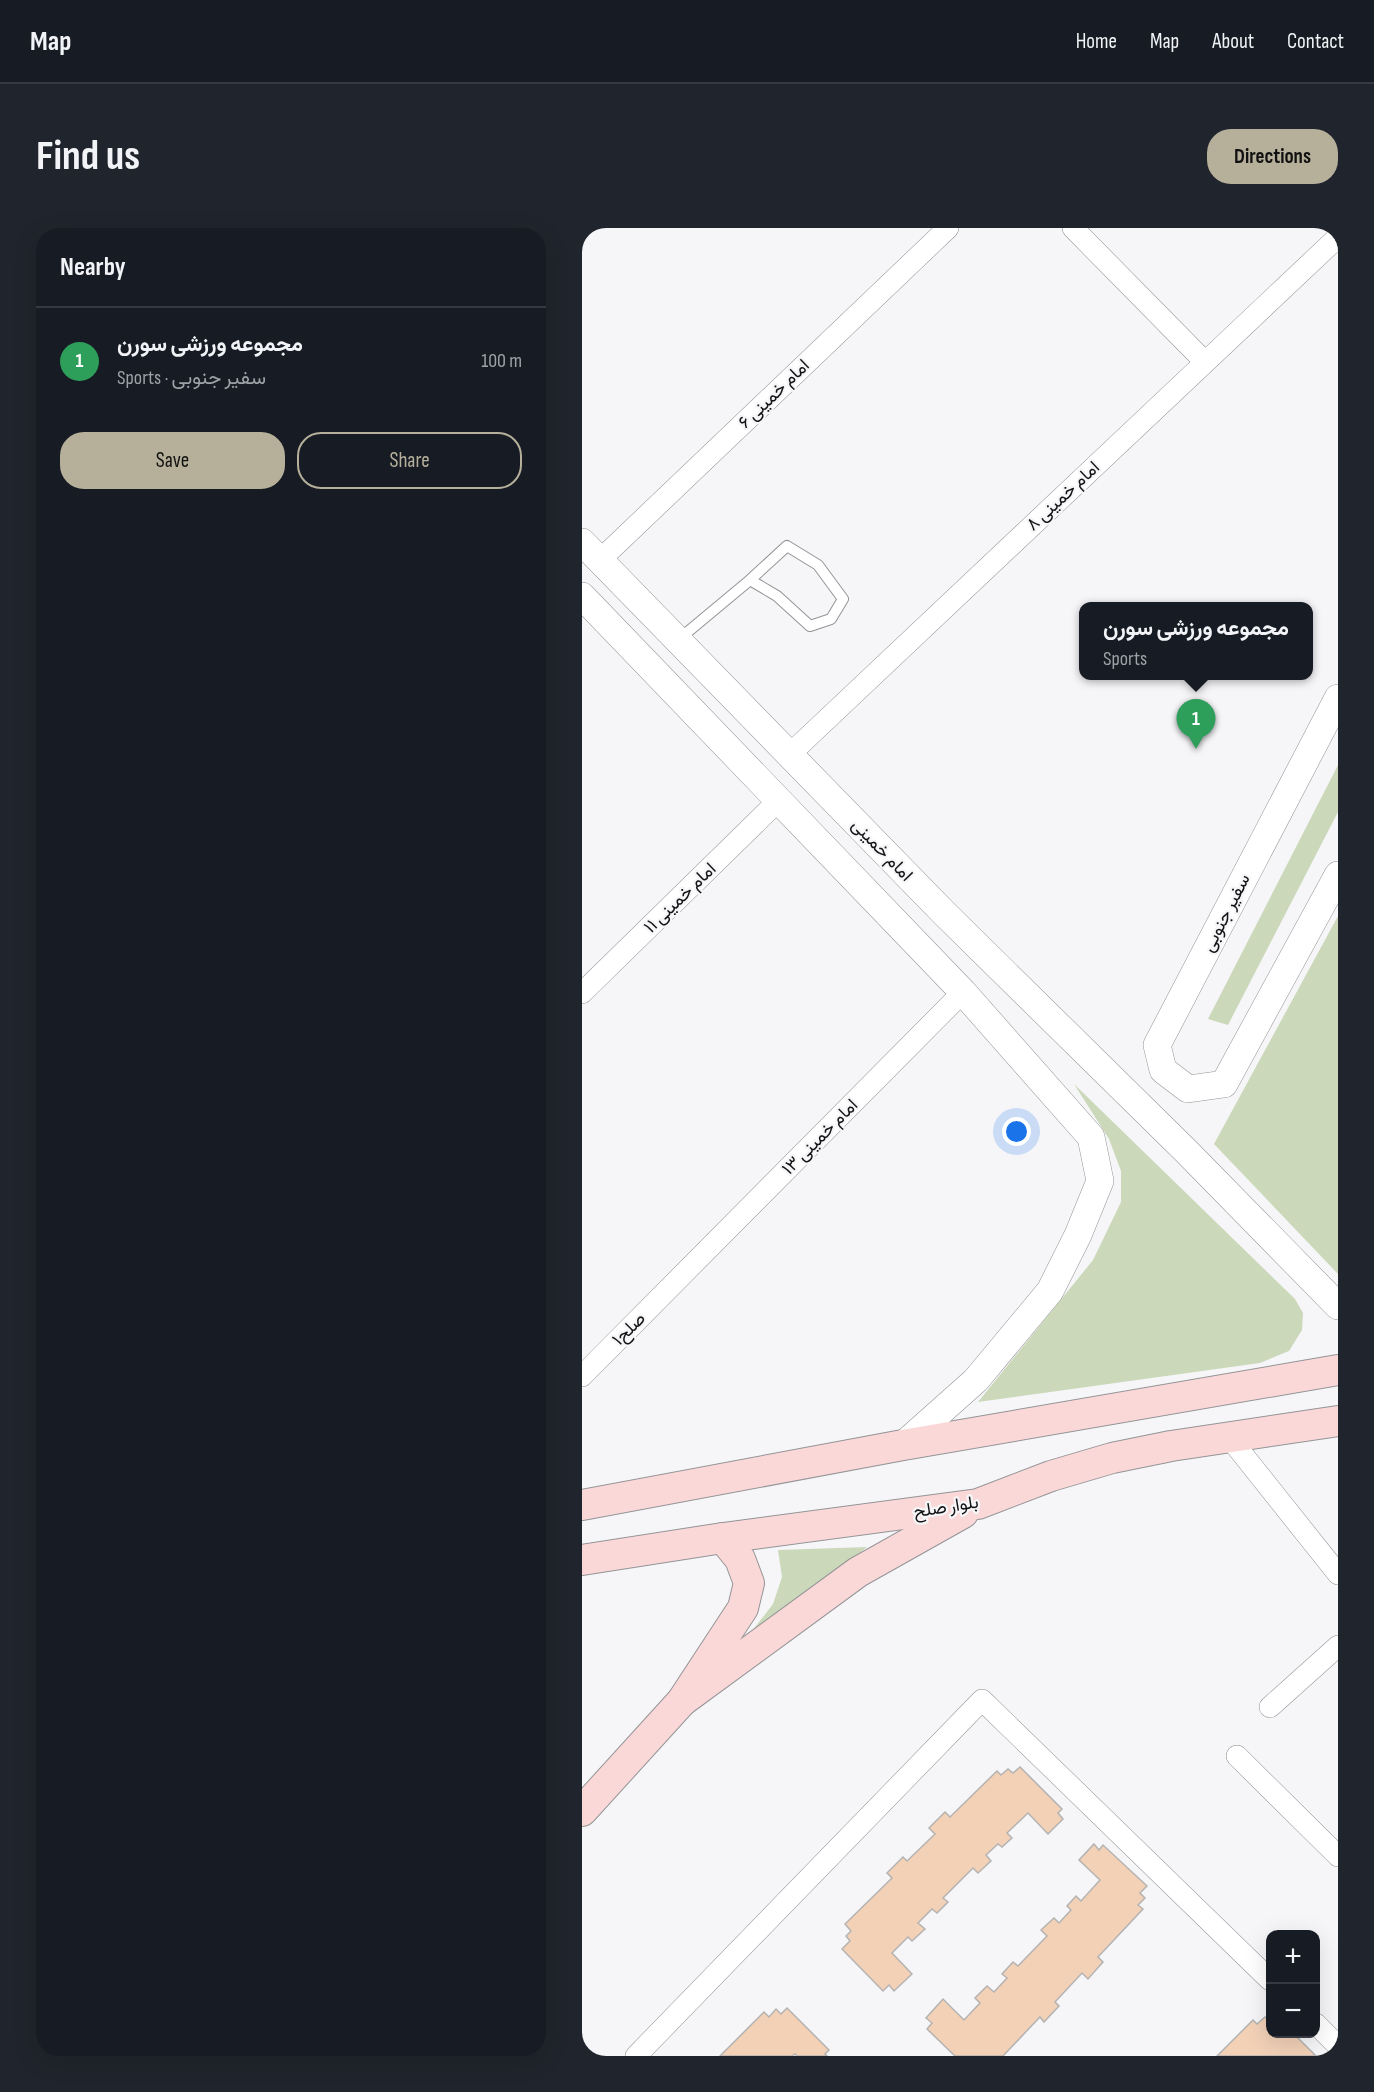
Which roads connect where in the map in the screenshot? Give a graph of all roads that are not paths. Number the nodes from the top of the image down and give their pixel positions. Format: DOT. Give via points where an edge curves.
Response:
graph roads {
  1 [pos="948,228"];
  2 [pos="1073,228"];
  3 [pos="1338,237"];
  4 [pos="1205,362"];
  5 [pos="591,551"];
  6 [pos="750,580"];
  7 [pos="582,596"];
  8 [pos="678,641"];
  9 [pos="1338,698"];
  10 [pos="789,754"];
  11 [pos="777,802"];
  12 [pos="1338,875"];
  13 [pos="944,913"];
  14 [pos="913,941"];
  15 [pos="963,992"];
  16 [pos="582,993"];
  17 [pos="676,1282"];
  18 [pos="1338,1306"];
  19 [pos="1338,1370"];
  20 [pos="582,1376"];
  21 [pos="1338,1421"];
  22 [pos="1228,1436"];
  23 [pos="903,1444"];
  24 [pos="978,1504"];
  25 [pos="582,1505"];
  26 [pos="723,1538"];
  27 [pos="582,1560"];
  28 [pos="1338,1574"];
  29 [pos="1338,1646"];
  30 [pos="682,1701"];
  31 [pos="1270,1707"];
  32 [pos="1237,1756"];
  33 [pos="582,1811"];
  34 [pos="1338,1856"];
  35 [pos="1266,1976"];
  36 [pos="1320,2028"];
  37 [pos="1338,2046"];
  38 [pos="636,2056"];
  1 -- 5 [label="street, امام خمینی ۶"];
  2 -- 4 [label="street"];
  3 -- 4 [label="street, امام خمینی ۸"];
  4 -- 10 [label="street, امام خمینی ۸"];
  5 -- 8 [label="street, امام خمینی"];
  6 -- 6 [label="lane" via="777,596 810,626 831,619 843,599 818,565 787,546"];
  6 -- 8 [label="lane"];
  7 -- 11 [label="street"];
  8 -- 10 [label="street, امام خمینی"];
  9 -- 12 [label="street, سفیر جنوبی" via="1156,1045 1163,1070 1188,1089 1224,1084"];
  10 -- 13 [label="street, امام خمینی"];
  11 -- 14 [label="street"];
  11 -- 16 [label="street, امام خمینی ۱۱"];
  13 -- 14 [label="street"];
  13 -- 18 [label="street, امام خمینی"];
  14 -- 15 [label="street"];
  15 -- 17 [label="street, امام خمینی ۱۳"];
  15 -- 23 [label="street" via="1091,1137 1100,1181 1050,1291 976,1380"];
  17 -- 20 [label="street, ۱صلح"];
  19 -- 23 [label="main road"];
  21 -- 22 [label="main road, بلوار صلح"];
  22 -- 24 [label="main road, بلوار صلح" via="1112,1458"];
  22 -- 28 [label="street"];
  23 -- 25 [label="main road"];
  24 -- 26 [label="main road, بلوار صلح"];
  24 -- 30 [label="main road" via="858,1572"];
  26 -- 27 [label="main road, بلوار صلح"];
  26 -- 30 [label="main road" via="740,1559 749,1583 743,1608"];
  29 -- 31 [label="street"];
  30 -- 33 [label="main road"];
  32 -- 34 [label="street"];
  35 -- 38 [label="street" via="982,1700"];
  36 -- 37 [label="street"];
}
